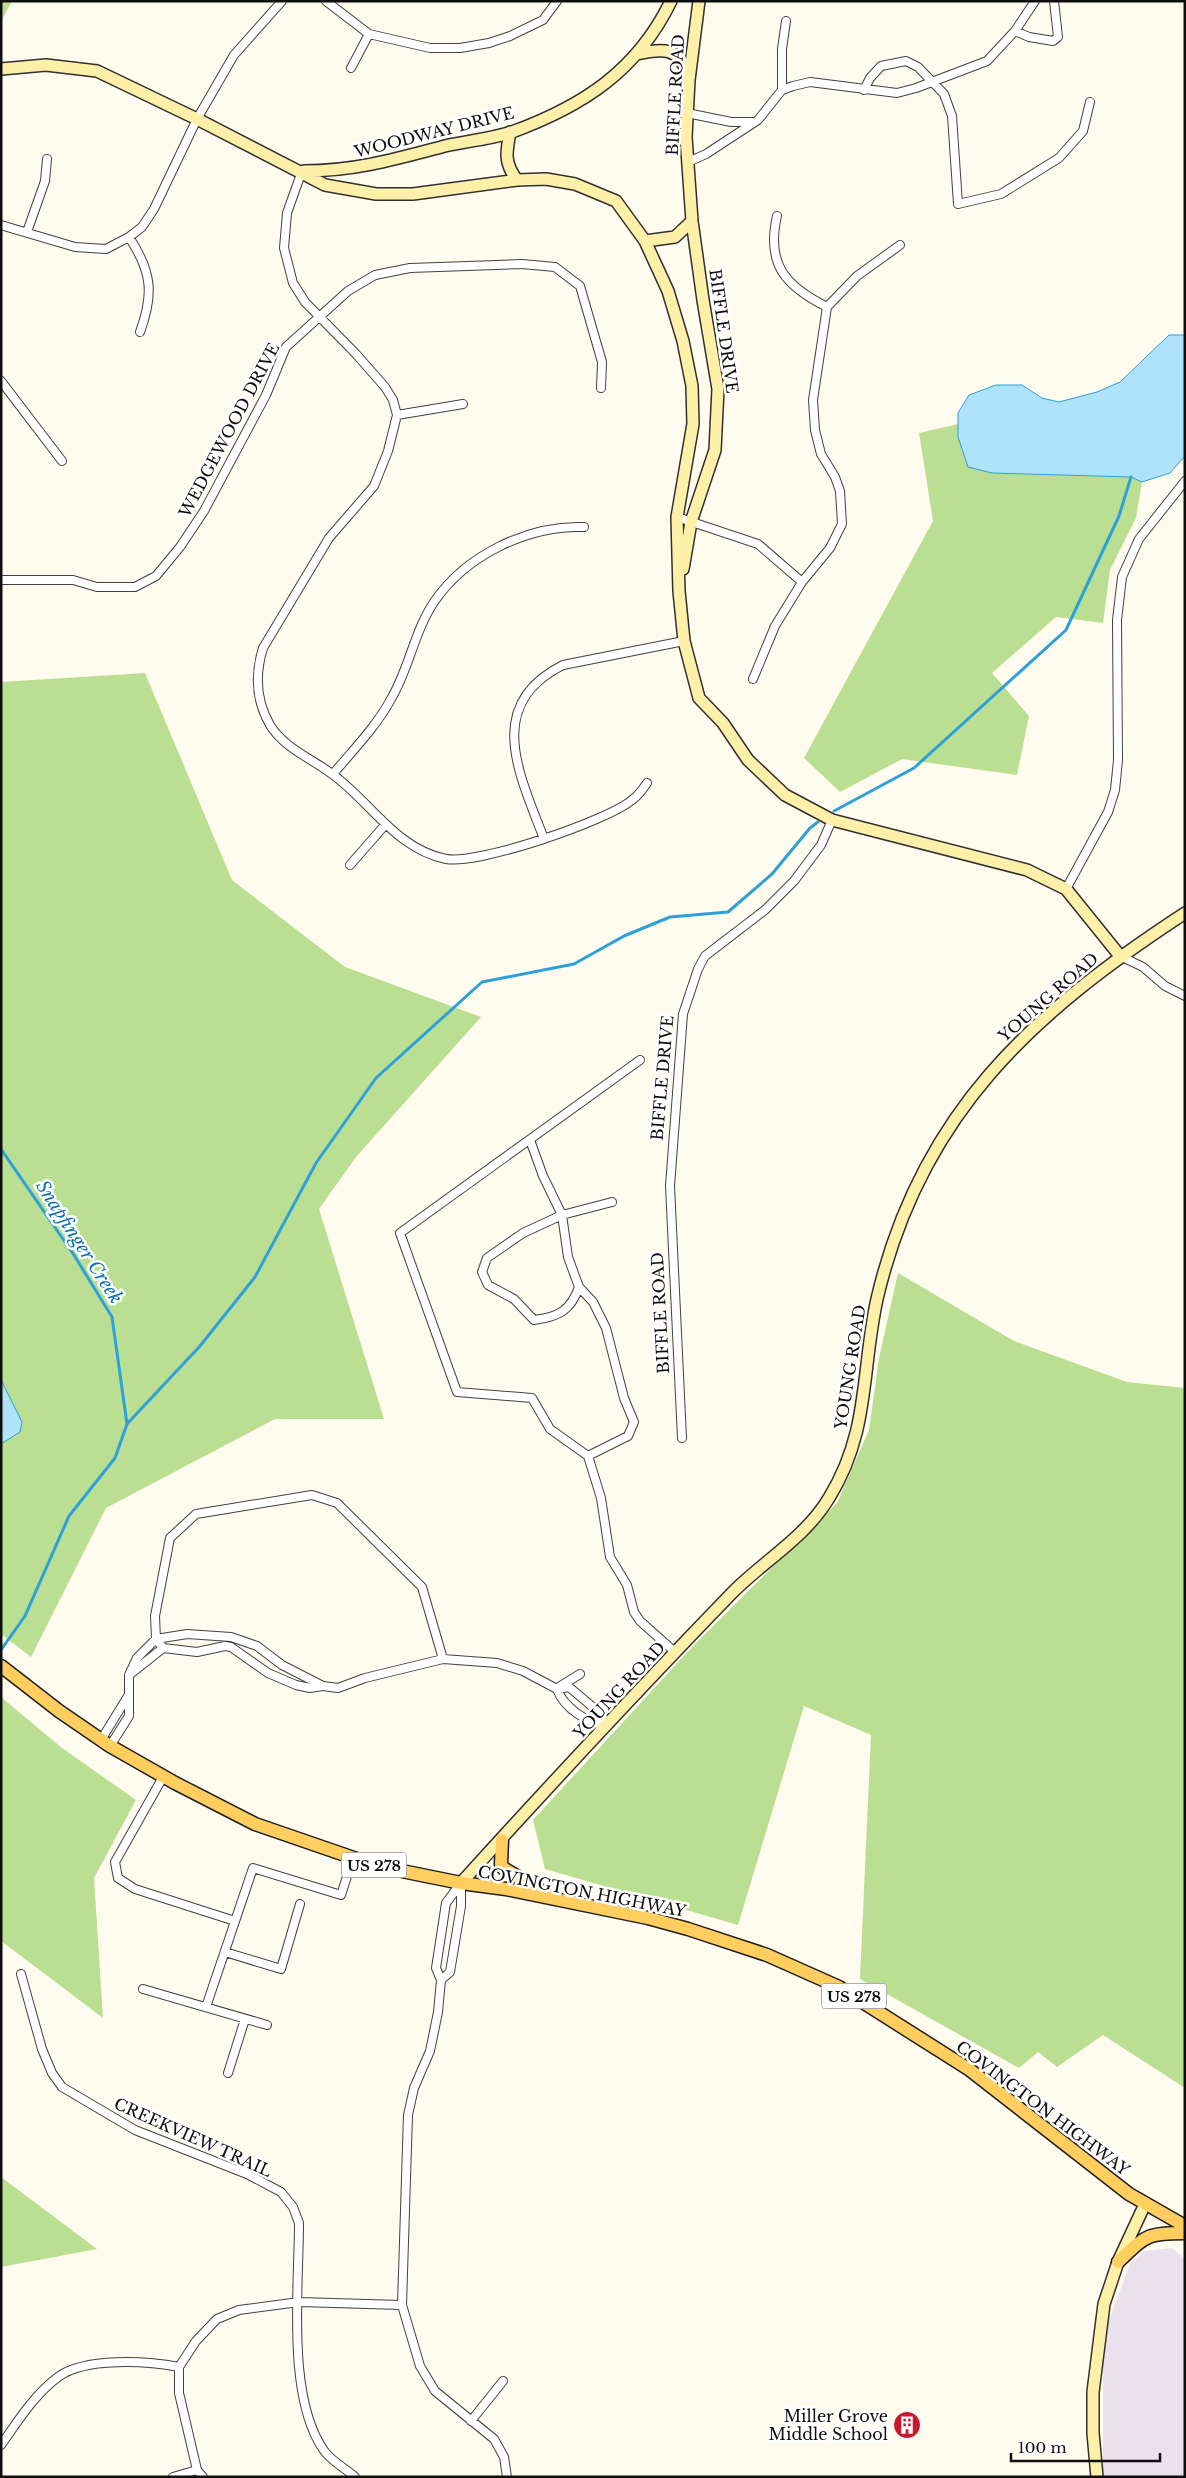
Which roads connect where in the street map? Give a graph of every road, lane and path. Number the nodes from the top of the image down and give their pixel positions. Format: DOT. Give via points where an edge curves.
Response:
graph roads {
  1 [pos="282,1"];
  2 [pos="326,1"];
  3 [pos="557,1"];
  4 [pos="671,1"];
  5 [pos="699,1"];
  6 [pos="1035,1"];
  7 [pos="1054,1"];
  8 [pos="786,21"];
  9 [pos="1015,31"];
  10 [pos="369,34"];
  11 [pos="637,54"];
  12 [pos="351,68"];
  13 [pos="1,69"];
  14 [pos="689,80"];
  15 [pos="931,82"];
  16 [pos="782,90"];
  17 [pos="864,90"];
  18 [pos="1090,102"];
  19 [pos="687,112"];
  20 [pos="197,119"];
  21 [pos="756,122"];
  22 [pos="510,132"];
  23 [pos="47,159"];
  24 [pos="688,162"];
  25 [pos="302,171"];
  26 [pos="517,180"];
  27 [pos="777,216"];
  28 [pos="692,221"];
  29 [pos="1,225"];
  30 [pos="27,232"];
  31 [pos="129,237"];
  32 [pos="645,241"];
  33 [pos="900,245"];
  34 [pos="827,307"];
  35 [pos="319,316"];
  36 [pos="140,332"];
  37 [pos="1,381"];
  38 [pos="601,388"];
  39 [pos="463,404"];
  40 [pos="397,415"];
  41 [pos="62,461"];
  42 [pos="1185,481"];
  43 [pos="676,517"];
  44 [pos="692,522"];
  45 [pos="584,527"];
  46 [pos="1,580"];
  47 [pos="802,582"];
  48 [pos="679,591"];
  49 [pos="684,641"];
  50 [pos="753,679"];
  51 [pos="333,774"];
  52 [pos="647,783"];
  53 [pos="832,820"];
  54 [pos="385,825"];
  55 [pos="544,839"];
  56 [pos="350,865"];
  57 [pos="1066,889"];
  58 [pos="1185,913"];
  59 [pos="1120,956"];
  60 [pos="1185,996"];
  61 [pos="640,1060"];
  62 [pos="530,1140"];
  63 [pos="670,1186"];
  64 [pos="612,1202"];
  65 [pos="562,1215"];
  66 [pos="579,1287"];
  67 [pos="682,1438"];
  68 [pos="588,1456"];
  69 [pos="156,1638"];
  70 [pos="163,1648"];
  71 [pos="676,1653"];
  72 [pos="443,1659"];
  73 [pos="1,1666"];
  74 [pos="580,1674"];
  75 [pos="129,1675"];
  76 [pos="323,1686"];
  77 [pos="557,1689"];
  78 [pos="129,1694"];
  79 [pos="586,1701"];
  80 [pos="577,1712"];
  81 [pos="607,1726"];
  82 [pos="106,1743"];
  83 [pos="163,1777"];
  84 [pos="502,1840"];
  85 [pos="353,1858"];
  86 [pos="461,1883"];
  87 [pos="546,1898"];
  88 [pos="300,1904"];
  89 [pos="235,1921"];
  90 [pos="225,1952"];
  91 [pos="22,1974"];
  92 [pos="441,1980"];
  93 [pos="143,1989"];
  94 [pos="206,2007"];
  95 [pos="245,2019"];
  96 [pos="267,2025"];
  97 [pos="228,2073"];
  98 [pos="1145,2204"];
  99 [pos="1185,2226"];
  100 [pos="1185,2233"];
  101 [pos="1118,2262"];
  102 [pos="298,2302"];
  103 [pos="402,2304"];
  104 [pos="179,2367"];
  105 [pos="503,2382"];
  106 [pos="471,2421"];
  107 [pos="1,2445"];
  108 [pos="197,2470"];
  109 [pos="173,2477"];
  110 [pos="202,2477"];
  111 [pos="355,2477"];
  112 [pos="507,2477"];
  113 [pos="1097,2477"];
  1 -- 20 [label="street" via="234,55"];
  2 -- 10 [label="street"];
  3 -- 10 [label="street" via="543,20 489,43 460,48 430,48"];
  4 -- 11 [label="street, WOODWAY DRIVE"];
  5 -- 14 [label="street, BIFFLE ROAD"];
  6 -- 9 [label="street"];
  7 -- 9 [label="street" via="1058,37 1052,41"];
  8 -- 16 [label="street"];
  9 -- 15 [label="street" via="987,61"];
  10 -- 12 [label="street"];
  11 -- 14 [label="street" via="657,49 677,56 684,62"];
  11 -- 22 [label="street, WOODWAY DRIVE" via="601,88 555,114"];
  13 -- 20 [label="street, WOODWAY DRIVE" via="46,65 97,71"];
  14 -- 19 [label="street, BIFFLE ROAD"];
  15 -- 17 [label="street" via="897,93"];
  15 -- 17 [label="street" via="918,67 906,61 895,62 881,66"];
  15 -- 18 [label="street" via="944,94 952,116 958,204 1001,194 1059,158 1083,131"];
  16 -- 17 [label="street" via="810,82"];
  16 -- 21 [label="street"];
  19 -- 21 [label="street" via="731,122"];
  19 -- 24 [label="street, BIFFLE ROAD"];
  20 -- 25 [label="street, WOODWAY DRIVE"];
  20 -- 31 [label="street" via="154,209 142,227"];
  21 -- 24 [label="street"];
  22 -- 25 [label="street, WOODWAY DRIVE" via="365,167"];
  22 -- 26 [label="street" via="506,149 507,168"];
  23 -- 30 [label="street" via="45,181"];
  24 -- 28 [label="street, BIFFLE ROAD"];
  25 -- 26 [label="street, WOODWAY DRIVE" via="325,185 376,194 413,194"];
  25 -- 35 [label="street" via="287,213 284,248 293,283"];
  26 -- 32 [label="street, WOODWAY DRIVE" via="546,179 568,183 616,201"];
  27 -- 34 [label="street" via="774,252 784,276 806,297"];
  28 -- 32 [label="street" via="675,237"];
  28 -- 44 [label="street, BIFFLE DRIVE" via="718,389 715,450"];
  29 -- 30 [label="street"];
  30 -- 31 [label="street" via="76,247 106,249"];
  31 -- 36 [label="street" via="149,276 148,307"];
  32 -- 43 [label="street, BIFFLE DRIVE" via="668,292 692,386 693,424"];
  33 -- 34 [label="street" via="857,276"];
  34 -- 47 [label="street" via="813,415 822,454 840,492 842,524 830,548"];
  35 -- 38 [label="street, WEDGEWOOD DRIVE" via="348,291 375,275 410,268 522,264 555,267 580,286 602,362"];
  35 -- 40 [label="street" via="385,387"];
  35 -- 46 [label="street, WEDGEWOOD DRIVE" via="286,347 266,394 204,511 156,576 136,587 97,587 73,580"];
  37 -- 41 [label="street"];
  39 -- 40 [label="street"];
  40 -- 51 [label="street" via="388,451 374,486 329,538 263,648 259,662 258,692 271,726 291,748"];
  42 -- 57 [label="street" via="1139,539 1122,577 1118,620 1115,790 1108,812"];
  43 -- 44 [label="street"];
  43 -- 48 [label="street, BIFFLE DRIVE"];
  44 -- 47 [label="street" via="758,544"];
  44 -- 48 [label="street, BIFFLE DRIVE"];
  45 -- 51 [label="street" via="564,526 518,540 491,550 462,570 434,602 379,720"];
  47 -- 50 [label="street" via="775,626"];
  48 -- 49 [label="street, BIFFLE DRIVE"];
  49 -- 53 [label="street, BIFFLE DRIVE" via="700,698 724,724 748,760 785,795"];
  49 -- 55 [label="street" via="563,666 551,671 529,690 517,712 513,743"];
  51 -- 54 [label="street"];
  52 -- 55 [label="street" via="632,801"];
  53 -- 57 [label="street, BIFFLE DRIVE" via="1027,870"];
  53 -- 63 [label="street, BIFFLE DRIVE" via="821,845 794,881 764,910 705,956 698,969 683,1014"];
  54 -- 55 [label="street" via="417,848 446,859 473,859"];
  54 -- 56 [label="street"];
  57 -- 59 [label="street, BIFFLE DRIVE"];
  58 -- 59 [label="street, YOUNG ROAD"];
  59 -- 60 [label="street" via="1143,967 1165,986"];
  59 -- 71 [label="street, YOUNG ROAD" via="1029,1030 953,1121 910,1198 884,1268 871,1326 861,1420 842,1476 827,1502 806,1527 733,1592"];
  61 -- 62 [label="street"];
  62 -- 65 [label="street"];
  62 -- 68 [label="street" via="400,1233 457,1392 532,1398 550,1429"];
  63 -- 67 [label="street, BIFFLE ROAD"];
  64 -- 65 [label="street"];
  65 -- 66 [label="street" via="568,1257"];
  65 -- 66 [label="street" via="523,1233 486,1258 482,1272 488,1285 514,1299 534,1320 562,1312 574,1302"];
  66 -- 68 [label="street" via="593,1302 606,1328 624,1398 634,1422 628,1436"];
  68 -- 71 [label="street" via="601,1498 610,1557 627,1584 634,1612"];
  69 -- 70 [label="street"];
  69 -- 72 [label="street" via="155,1616 170,1538 196,1514 312,1495 337,1503 422,1587"];
  69 -- 75 [label="street" via="137,1658"];
  69 -- 76 [label="street" via="187,1634 231,1637 257,1646 282,1665"];
  70 -- 75 [label="street"];
  70 -- 76 [label="street" via="197,1652 231,1647 268,1673 296,1685"];
  71 -- 81 [label="street, YOUNG ROAD"];
  72 -- 76 [label="street" via="338,1688"];
  72 -- 77 [label="street" via="497,1663 523,1671"];
  73 -- 82 [label="main road, COVINGTON HIGHWAY / US 278"];
  74 -- 77 [label="street"];
  75 -- 78 [label="street"];
  77 -- 79 [label="street" via="569,1687"];
  77 -- 80 [label="street" via="561,1698"];
  78 -- 82 [label="street"];
  78 -- 82 [label="street" via="129,1716"];
  79 -- 80 [label="street"];
  79 -- 81 [label="street" via="601,1714"];
  80 -- 81 [label="street" via="592,1724"];
  81 -- 84 [label="street, YOUNG ROAD"];
  82 -- 83 [label="main road, COVINGTON HIGHWAY / US 278"];
  83 -- 85 [label="main road, COVINGTON HIGHWAY / US 278" via="255,1824"];
  83 -- 89 [label="street" via="115,1862 118,1878 135,1890"];
  84 -- 86 [label="street, YOUNG ROAD"];
  84 -- 87 [label="main road" via="503,1868 545,1893"];
  85 -- 86 [label="main road, COVINGTON HIGHWAY / US 278"];
  85 -- 89 [label="street" via="341,1895 253,1868"];
  86 -- 87 [label="main road, COVINGTON HIGHWAY / US 278"];
  86 -- 92 [label="street" via="461,1906 450,1972"];
  86 -- 92 [label="street" via="446,1903 436,1968"];
  87 -- 98 [label="main road, COVINGTON HIGHWAY / US 278" via="688,1929 767,1955 839,1987 970,2070"];
  88 -- 90 [label="street" via="281,1969"];
  89 -- 90 [label="street"];
  90 -- 94 [label="street"];
  91 -- 102 [label="street, CREEKVIEW TRAIL" via="42,2049 62,2087 135,2130 247,2174 281,2192 299,2223"];
  92 -- 103 [label="street" via="430,2051 414,2088 408,2115"];
  93 -- 94 [label="street"];
  94 -- 95 [label="street"];
  95 -- 96 [label="street"];
  95 -- 97 [label="street"];
  98 -- 99 [label="main road, COVINGTON HIGHWAY / US 278"];
  98 -- 101 [label="street"];
  100 -- 101 [label="main road" via="1145,2237"];
  101 -- 113 [label="street" via="1104,2304 1093,2392"];
  102 -- 103 [label="street"];
  102 -- 104 [label="street" via="239,2310 217,2320 196,2341"];
  102 -- 111 [label="street, CREEKVIEW TRAIL" via="299,2357 306,2413 327,2454"];
  103 -- 106 [label="street" via="420,2366 435,2391"];
  104 -- 107 [label="street" via="160,2363 103,2363 59,2376 38,2394"];
  104 -- 108 [label="street" via="179,2393"];
  105 -- 106 [label="street"];
  106 -- 112 [label="street" via="494,2439 504,2457"];
  108 -- 109 [label="street"];
  108 -- 110 [label="street"];
}
